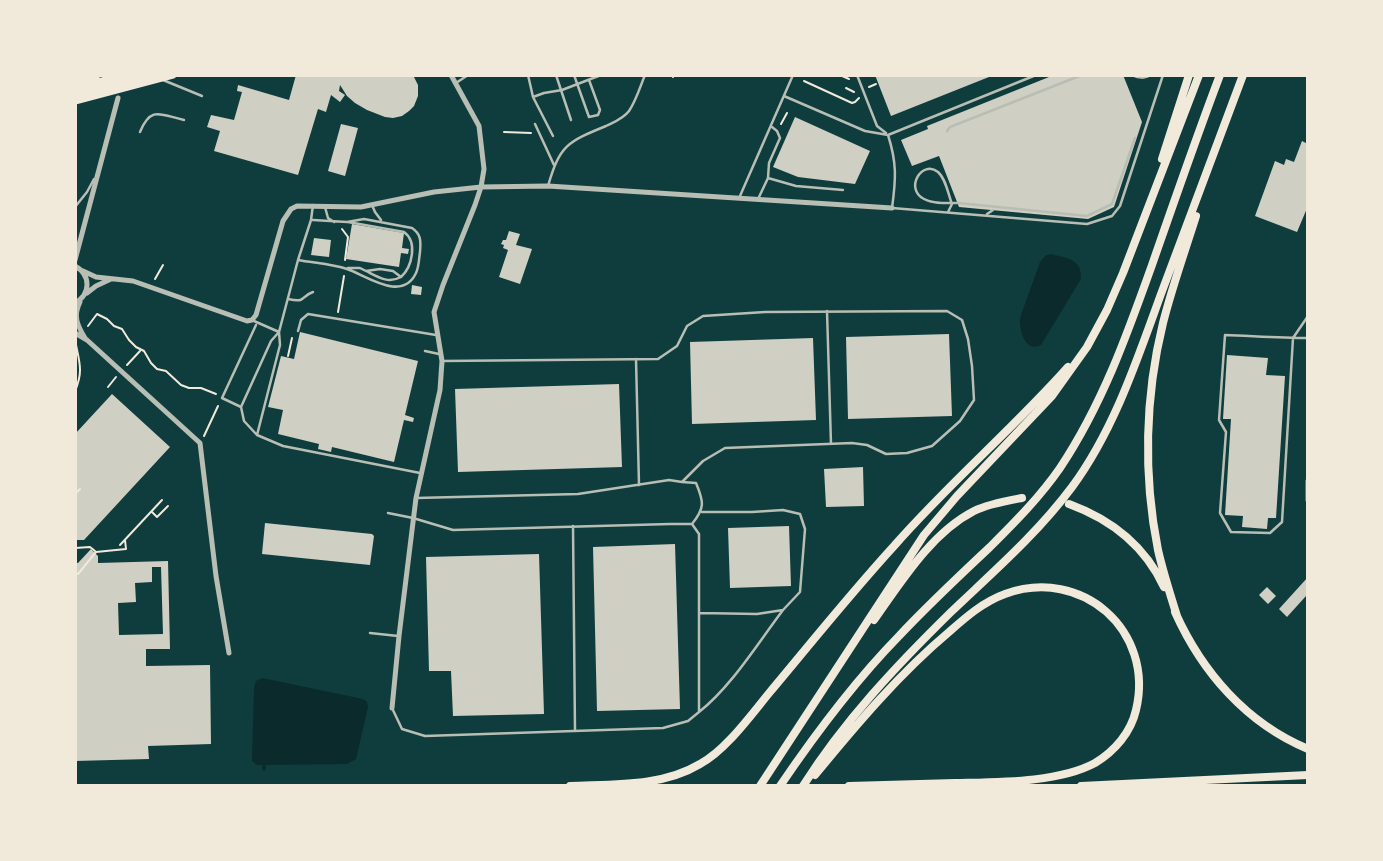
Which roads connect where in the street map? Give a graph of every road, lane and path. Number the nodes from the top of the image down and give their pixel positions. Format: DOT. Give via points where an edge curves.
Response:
graph roads {
  1 [pos="97,75"];
  2 [pos="125,75"];
  3 [pos="148,75"];
  4 [pos="173,75"];
  5 [pos="451,75"];
  6 [pos="468,75"];
  7 [pos="528,75"];
  8 [pos="556,75"];
  9 [pos="574,75"];
  10 [pos="601,75"];
  11 [pos="645,75"];
  12 [pos="793,75"];
  13 [pos="840,75"];
  14 [pos="857,75"];
  15 [pos="1036,75"];
  16 [pos="1082,75"];
  17 [pos="1132,75"];
  18 [pos="1151,75"];
  19 [pos="1163,75"];
  20 [pos="1189,75"];
  21 [pos="1199,75"];
  22 [pos="1220,75"];
  23 [pos="1244,75"];
  24 [pos="160,79"];
  25 [pos="589,80"];
  26 [pos="75,81"];
  27 [pos="804,81"];
  28 [pos="852,81"];
  29 [pos="455,83"];
  30 [pos="577,84"];
  31 [pos="75,88"];
  32 [pos="562,90"];
  33 [pos="75,94"];
  34 [pos="859,94"];
  35 [pos="202,96"];
  36 [pos="784,96"];
  37 [pos="533,97"];
  38 [pos="118,98"];
  39 [pos="75,101"];
  40 [pos="184,120"];
  41 [pos="572,120"];
  42 [pos="535,124"];
  43 [pos="771,126"];
  44 [pos="1223,128"];
  45 [pos="947,131"];
  46 [pos="140,132"];
  47 [pos="505,132"];
  48 [pos="539,133"];
  49 [pos="888,135"];
  50 [pos="553,136"];
  51 [pos="1135,138"];
  52 [pos="1132,154"];
  53 [pos="1137,155"];
  54 [pos="554,165"];
  55 [pos="100,166"];
  56 [pos="768,178"];
  57 [pos="548,186"];
  58 [pos="481,187"];
  59 [pos="843,190"];
  60 [pos="738,199"];
  61 [pos="757,200"];
  62 [pos="313,205"];
  63 [pos="372,205"];
  64 [pos="325,206"];
  65 [pos="75,207"];
  66 [pos="892,208"];
  67 [pos="993,210"];
  68 [pos="948,212"];
  69 [pos="984,215"];
  70 [pos="311,220"];
  71 [pos="336,222"];
  72 [pos="347,222"];
  73 [pos="383,222"];
  74 [pos="1136,238"];
  75 [pos="75,260"];
  76 [pos="299,260"];
  77 [pos="75,266"];
  78 [pos="345,268"];
  79 [pos="83,271"];
  80 [pos="366,271"];
  81 [pos="401,277"];
  82 [pos="111,279"];
  83 [pos="313,292"];
  84 [pos="80,299"];
  85 [pos="288,299"];
  86 [pos="338,310"];
  87 [pos="827,311"];
  88 [pos="1308,316"];
  89 [pos="75,317"];
  90 [pos="254,322"];
  91 [pos="298,331"];
  92 [pos="279,332"];
  93 [pos="79,334"];
  94 [pos="438,335"];
  95 [pos="1293,338"];
  96 [pos="1308,338"];
  97 [pos="1087,346"];
  98 [pos="142,349"];
  99 [pos="76,351"];
  100 [pos="425,351"];
  101 [pos="441,358"];
  102 [pos="636,359"];
  103 [pos="129,363"];
  104 [pos="75,391"];
  105 [pos="222,398"];
  106 [pos="241,407"];
  107 [pos="257,435"];
  108 [pos="200,443"];
  109 [pos="831,444"];
  110 [pos="420,473"];
  111 [pos="1308,481"];
  112 [pos="682,482"];
  113 [pos="639,485"];
  114 [pos="80,489"];
  115 [pos="75,494"];
  116 [pos="416,498"];
  117 [pos="1022,498"];
  118 [pos="162,500"];
  119 [pos="1308,500"];
  120 [pos="1069,504"];
  121 [pos="168,506"];
  122 [pos="152,512"];
  123 [pos="702,512"];
  124 [pos="388,513"];
  125 [pos="413,518"];
  126 [pos="692,524"];
  127 [pos="573,526"];
  128 [pos="125,540"];
  129 [pos="120,545"];
  130 [pos="75,548"];
  131 [pos="96,552"];
  132 [pos="75,574"];
  133 [pos="783,610"];
  134 [pos="700,613"];
  135 [pos="1177,617"];
  136 [pos="370,633"];
  137 [pos="399,636"];
  138 [pos="229,653"];
  139 [pos="819,696"];
  140 [pos="392,708"];
  141 [pos="699,712"];
  142 [pos="575,731"];
  143 [pos="1308,749"];
  144 [pos="813,773"];
  145 [pos="1308,775"];
  146 [pos="570,786"];
  147 [pos="760,786"];
  148 [pos="780,786"];
  149 [pos="804,786"];
  150 [pos="849,786"];
  151 [pos="1081,786"];
  1 -- 26 [label="main road"];
  2 -- 31 [label="main road"];
  3 -- 33 [label="main road"];
  4 -- 24 [label="main road"];
  5 -- 29 [label="street"];
  6 -- 29 [label="lane"];
  7 -- 37 [label="lane"];
  8 -- 32 [label="lane"];
  9 -- 30 [label="lane"];
  10 -- 25 [label="lane"];
  11 -- 54 [label="lane" via="629,111 563,149"];
  12 -- 36 [label="lane"];
  13 -- 28 [label="path"];
  14 -- 49 [label="lane" via="877,125"];
  15 -- 49 [label="lane"];
  16 -- 45 [label="lane"];
  17 -- 18 [label="lane"];
  19 -- 53 [label="lane"];
  20 -- 74 [label="main road"];
  21 -- 74 [label="main road"];
  22 -- 148 [label="main road" via="1136,310 1085,427 1032,504 864,673"];
  23 -- 44 [label="main road"];
  24 -- 35 [label="lane"];
  24 -- 39 [label="main road"];
  25 -- 30 [label="lane"];
  25 -- 30 [label="lane" via="598,115 587,115"];
  27 -- 34 [label="path" via="852,103"];
  29 -- 58 [label="street" via="479,126 484,169"];
  30 -- 32 [label="lane"];
  32 -- 37 [label="lane"];
  32 -- 41 [label="lane"];
  36 -- 43 [label="lane"];
  36 -- 49 [label="lane" via="865,131"];
  37 -- 50 [label="lane"];
  38 -- 55 [label="street"];
  40 -- 46 [label="lane" via="155,113"];
  42 -- 48 [label="lane"];
  43 -- 56 [label="lane" via="780,138"];
  43 -- 60 [label="lane"];
  44 -- 135 [label="main road" via="1163,320 1151,387 1148,464 1154,523"];
  44 -- 144 [label="main road" via="1140,353 1109,424 1080,475 1039,527 859,708"];
  47 -- 48 [label="path"];
  48 -- 54 [label="lane"];
  49 -- 66 [label="lane" via="897,176"];
  51 -- 68 [label="lane" via="1112,204 1087,216 958,203 944,202 922,199 914,187 918,174 931,169 942,176 952,204"];
  52 -- 53 [label="lane"];
  53 -- 69 [label="lane" via="1120,206 1112,216 1087,224"];
  54 -- 57 [label="lane"];
  55 -- 65 [label="lane"];
  55 -- 75 [label="street"];
  56 -- 59 [label="lane"];
  56 -- 61 [label="lane"];
  57 -- 58 [label="street"];
  57 -- 60 [label="street"];
  58 -- 63 [label="street"];
  58 -- 94 [label="street" via="434,312"];
  60 -- 61 [label="street"];
  61 -- 66 [label="street"];
  62 -- 64 [label="street"];
  62 -- 70 [label="lane"];
  62 -- 90 [label="street" via="297,206 287,214"];
  63 -- 64 [label="street"];
  63 -- 73 [label="lane"];
  64 -- 71 [label="lane" via="328,218"];
  66 -- 68 [label="lane"];
  67 -- 69 [label="lane"];
  68 -- 69 [label="lane"];
  70 -- 71 [label="lane"];
  70 -- 76 [label="lane"];
  71 -- 72 [label="lane"];
  71 -- 78 [label="path" via="348,237"];
  72 -- 73 [label="lane"];
  72 -- 81 [label="lane" via="410,236 410,262"];
  73 -- 78 [label="lane" via="412,228 421,238 415,275 395,287"];
  74 -- 97 [label="main road"];
  76 -- 78 [label="lane"];
  76 -- 85 [label="lane"];
  77 -- 79 [label="street"];
  78 -- 80 [label="lane"];
  78 -- 86 [label="path"];
  79 -- 82 [label="street"];
  79 -- 84 [label="street" via="88,281"];
  80 -- 81 [label="lane" via="393,271"];
  80 -- 81 [label="lane" via="393,281"];
  82 -- 84 [label="street"];
  82 -- 90 [label="street" via="133,281"];
  83 -- 85 [label="lane" via="303,300"];
  84 -- 89 [label="street"];
  85 -- 92 [label="lane"];
  87 -- 102 [label="lane" via="703,316 687,327 677,346 658,359"];
  87 -- 109 [label="lane"];
  87 -- 109 [label="lane" via="947,311 962,320 974,400 960,421 932,446 887,454 867,445"];
  88 -- 95 [label="lane"];
  89 -- 93 [label="street"];
  90 -- 92 [label="lane"];
  90 -- 105 [label="lane"];
  91 -- 94 [label="lane" via="300,320 308,314"];
  92 -- 106 [label="lane"];
  92 -- 107 [label="lane"];
  93 -- 98 [label="path" via="97,314 122,329"];
  93 -- 99 [label="path"];
  93 -- 108 [label="street"];
  94 -- 101 [label="street"];
  95 -- 95 [label="lane" via="1282,522 1270,533 1231,532 1220,513 1226,432 1219,420 1225,335"];
  95 -- 96 [label="lane"];
  97 -- 139 [label="main road" via="1052,397 924,535"];
  97 -- 146 [label="main road" via="918,518 750,716 703,763 654,780"];
  98 -- 103 [label="path"];
  98 -- 105 [label="path" via="157,369 181,385"];
  99 -- 104 [label="path" via="81,369"];
  100 -- 101 [label="lane"];
  101 -- 102 [label="lane"];
  101 -- 110 [label="street" via="440,390"];
  102 -- 113 [label="lane"];
  105 -- 106 [label="lane"];
  105 -- 108 [label="path"];
  106 -- 107 [label="lane" via="244,421"];
  107 -- 110 [label="lane" via="283,446"];
  108 -- 138 [label="street"];
  109 -- 112 [label="lane" via="725,448"];
  110 -- 116 [label="street"];
  111 -- 119 [label="street"];
  112 -- 113 [label="lane"];
  112 -- 123 [label="lane" via="696,483"];
  113 -- 116 [label="lane" via="578,494"];
  114 -- 115 [label="path"];
  116 -- 125 [label="street"];
  117 -- 139 [label="main road" via="975,510 935,542"];
  118 -- 122 [label="path"];
  120 -- 135 [label="main road" via="1107,522 1136,545 1161,581"];
  121 -- 122 [label="path" via="157,517"];
  122 -- 128 [label="path"];
  123 -- 126 [label="lane"];
  123 -- 133 [label="lane" via="783,510 800,514 805,529 800,592"];
  124 -- 125 [label="lane"];
  125 -- 127 [label="lane" via="453,530"];
  125 -- 137 [label="street"];
  126 -- 127 [label="lane"];
  126 -- 134 [label="lane" via="699,534"];
  127 -- 142 [label="lane"];
  128 -- 129 [label="path"];
  128 -- 131 [label="path" via="126,549"];
  130 -- 131 [label="path" via="90,547"];
  131 -- 132 [label="path"];
  133 -- 134 [label="lane"];
  133 -- 141 [label="lane" via="712,702"];
  134 -- 141 [label="lane"];
  135 -- 143 [label="main road" via="1201,661 1237,704 1269,729"];
  136 -- 137 [label="lane"];
  137 -- 140 [label="street"];
  139 -- 147 [label="main road"];
  140 -- 142 [label="lane" via="402,729 425,736"];
  141 -- 142 [label="lane" via="688,721 663,728"];
  144 -- 149 [label="main road"];
  144 -- 150 [label="main road" via="923,655 978,608 1004,594 1030,587 1075,593 1110,614 1136,654 1140,679 1135,715 1123,739 1095,763 1047,778"];
  145 -- 151 [label="main road"];
}
